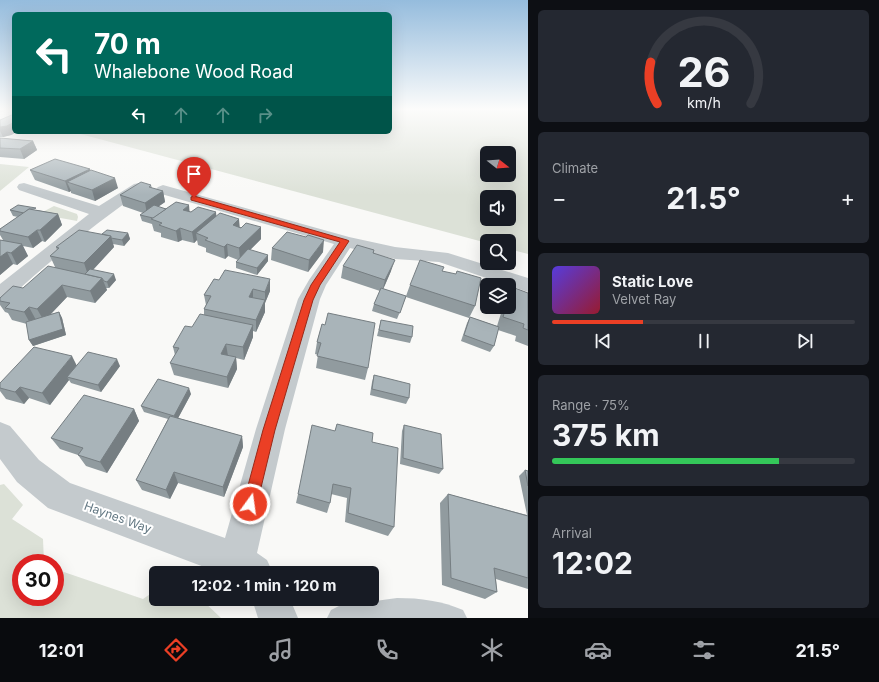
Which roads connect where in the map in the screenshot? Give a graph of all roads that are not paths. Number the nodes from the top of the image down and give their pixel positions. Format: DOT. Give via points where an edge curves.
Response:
graph roads {
  1 [pos="24,187"];
  2 [pos="139,187"];
  3 [pos="163,190"];
  4 [pos="100,212"];
  5 [pos="345,241"];
  6 [pos="528,285"];
  7 [pos="0,295"];
  8 [pos="0,436"];
  9 [pos="242,566"];
  10 [pos="245,566"];
  11 [pos="274,606"];
  12 [pos="278,618"];
  13 [pos="339,618"];
  14 [pos="455,618"];
  1 -- 4 [label="street"];
  2 -- 4 [label="street"];
  3 -- 5 [label="street"];
  4 -- 7 [label="street"];
  5 -- 6 [label="street" via="395,253 441,257"];
  5 -- 10 [label="street" via="309,300 267,437"];
  8 -- 9 [label="street, Haynes Way" via="28,471 60,496"];
  11 -- 12 [label="street"];
  13 -- 14 [label="lane" via="403,608 432,611"];
}
